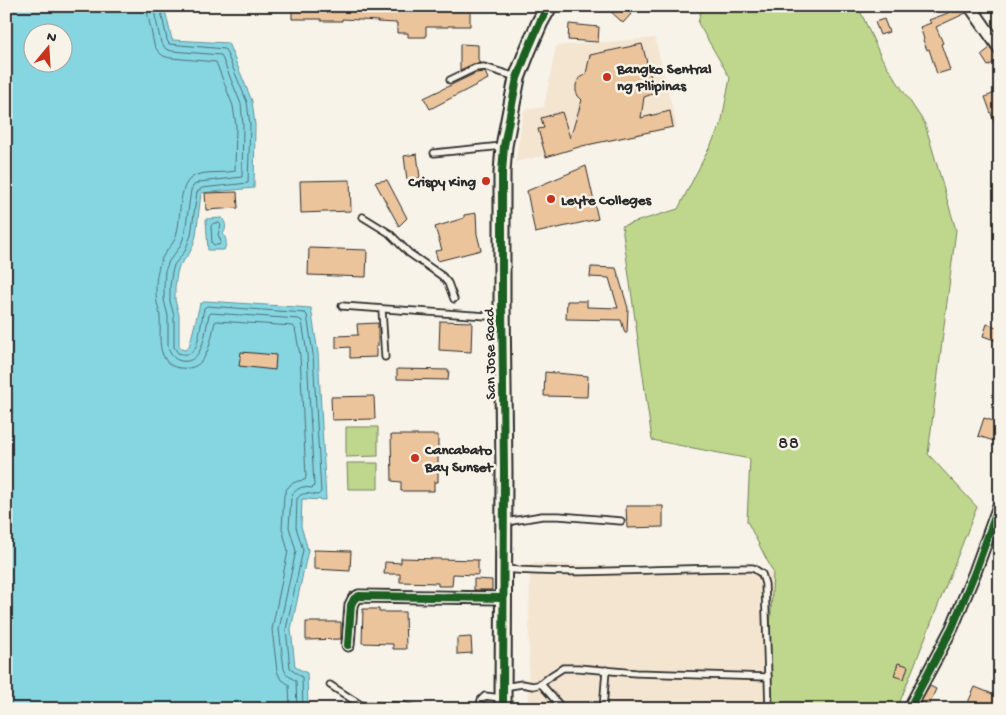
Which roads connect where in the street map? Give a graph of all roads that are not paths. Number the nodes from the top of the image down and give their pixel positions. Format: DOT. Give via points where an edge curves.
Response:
graph roads {
  1 [pos="549,6"];
  2 [pos="970,6"];
  3 [pos="1000,49"];
  4 [pos="517,78"];
  5 [pos="450,80"];
  6 [pos="504,146"];
  7 [pos="434,152"];
  8 [pos="363,217"];
  9 [pos="454,299"];
  10 [pos="342,306"];
  11 [pos="382,310"];
  12 [pos="503,317"];
  13 [pos="385,357"];
  14 [pos="1000,503"];
  15 [pos="621,521"];
  16 [pos="504,523"];
  17 [pos="996,528"];
  18 [pos="503,568"];
  19 [pos="503,598"];
  20 [pos="348,645"];
  21 [pos="606,670"];
  22 [pos="768,676"];
  23 [pos="541,684"];
  24 [pos="330,685"];
  25 [pos="503,698"];
  26 [pos="910,707"];
  27 [pos="416,709"];
  28 [pos="479,709"];
  29 [pos="562,709"];
  30 [pos="603,709"];
  31 [pos="770,709"];
  32 [pos="923,709"];
  1 -- 4 [label="main road, San Jose Road"];
  2 -- 3 [label="street"];
  4 -- 5 [label="lane" via="484,67 474,68"];
  4 -- 6 [label="main road, San Jose Road"];
  6 -- 7 [label="lane"];
  6 -- 12 [label="main road, San Jose Road"];
  8 -- 9 [label="lane" via="390,233 409,253 442,276"];
  10 -- 11 [label="lane"];
  11 -- 12 [label="lane"];
  11 -- 13 [label="lane"];
  12 -- 16 [label="main road, San Jose Road"];
  14 -- 17 [label="street"];
  15 -- 16 [label="lane" via="542,516"];
  16 -- 18 [label="main road, San Jose Road"];
  17 -- 26 [label="street" via="952,628"];
  18 -- 19 [label="main road, San Jose Road"];
  18 -- 22 [label="lane" via="630,571 753,568 762,574 765,584"];
  19 -- 20 [label="street" via="359,596 351,605"];
  19 -- 25 [label="main road, San Jose Road"];
  21 -- 22 [label="lane"];
  21 -- 23 [label="lane" via="563,668"];
  21 -- 30 [label="lane"];
  22 -- 31 [label="lane"];
  23 -- 25 [label="lane" via="522,684"];
  23 -- 29 [label="lane"];
  24 -- 27 [label="lane" via="361,705"];
  25 -- 28 [label="lane" via="485,696"];
  26 -- 32 [label="lane"];
}
